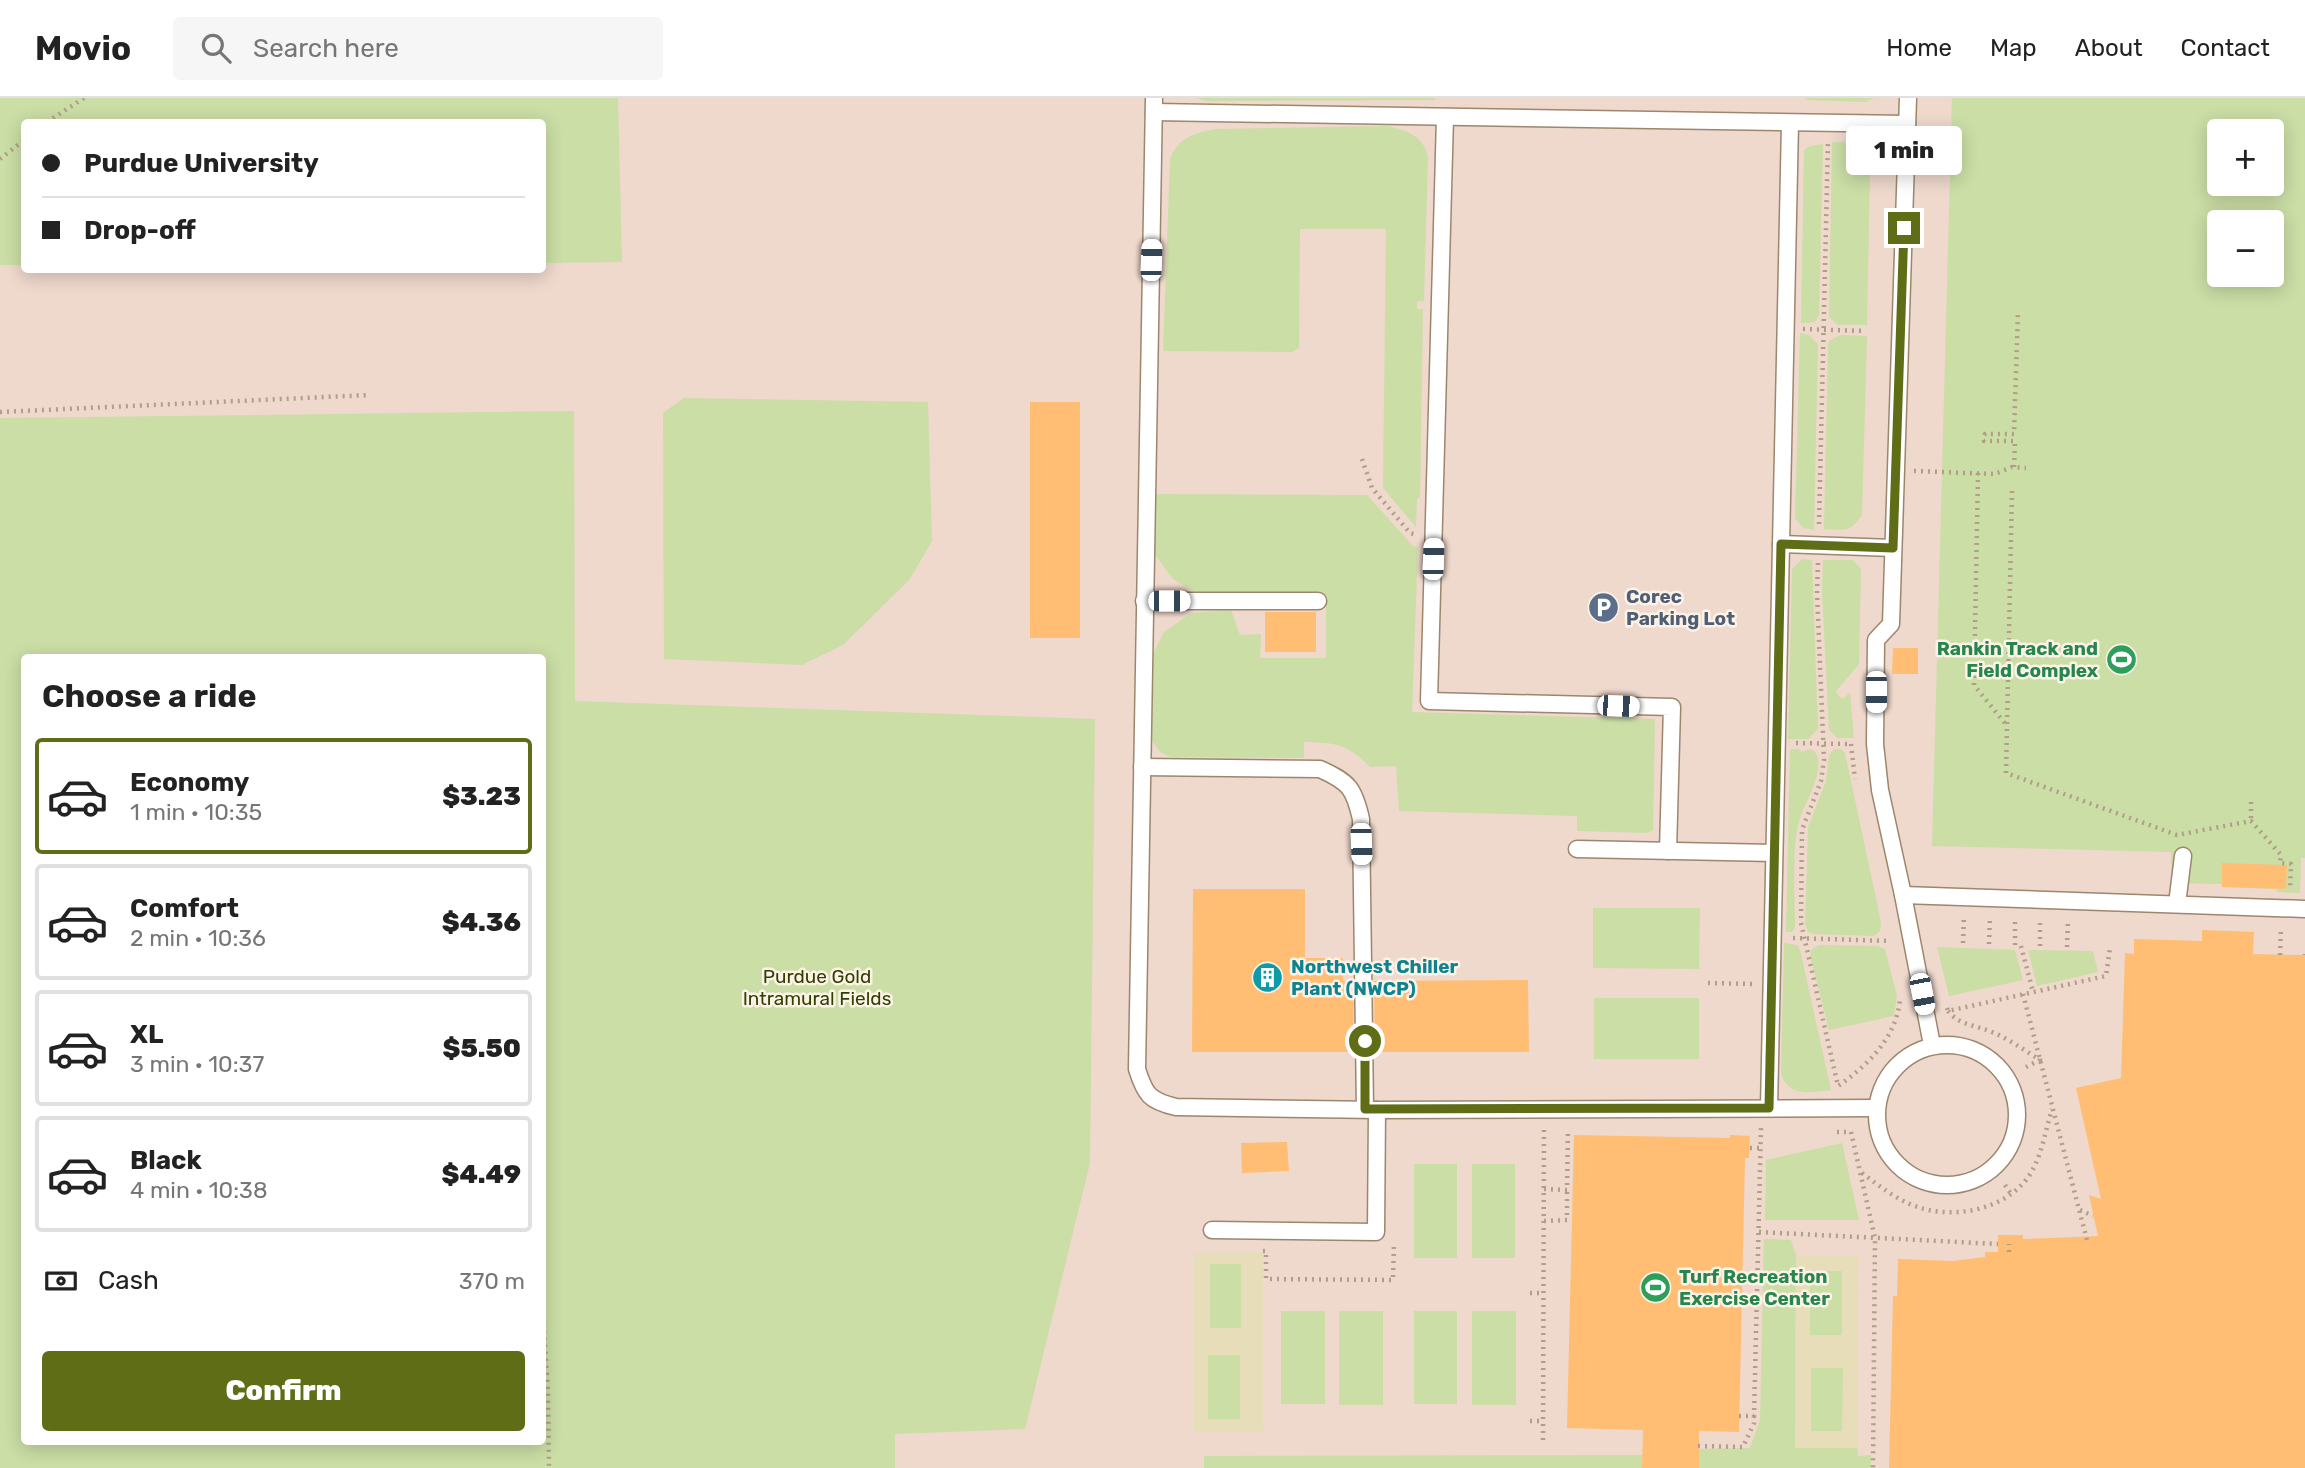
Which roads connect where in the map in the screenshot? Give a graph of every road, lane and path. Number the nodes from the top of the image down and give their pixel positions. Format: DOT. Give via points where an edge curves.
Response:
graph roads {
  1 [pos="84,98"];
  2 [pos="1908,98"];
  3 [pos="1154,105"];
  4 [pos="1445,117"];
  5 [pos="52,119"];
  6 [pos="1790,122"];
  7 [pos="1829,123"];
  8 [pos="1908,124"];
  9 [pos="21,142"];
  10 [pos="0,159"];
  11 [pos="2018,311"];
  12 [pos="1785,329"];
  13 [pos="1824,330"];
  14 [pos="1865,331"];
  15 [pos="369,395"];
  16 [pos="0,412"];
  17 [pos="1362,459"];
  18 [pos="2014,467"];
  19 [pos="2026,468"];
  20 [pos="1942,471"];
  21 [pos="1978,473"];
  22 [pos="2012,491"];
  23 [pos="1819,528"];
  24 [pos="1434,535"];
  25 [pos="1781,544"];
  26 [pos="1893,548"];
  27 [pos="1818,562"];
  28 [pos="1144,601"];
  29 [pos="1318,601"];
  30 [pos="2007,726"];
  31 [pos="1776,742"];
  32 [pos="1824,744"];
  33 [pos="1850,744"];
  34 [pos="1875,744"];
  35 [pos="1142,767"];
  36 [pos="1855,781"];
  37 [pos="2251,802"];
  38 [pos="2251,821"];
  39 [pos="1577,849"];
  40 [pos="1668,851"];
  41 [pos="1774,853"];
  42 [pos="2183,856"];
  43 [pos="2290,890"];
  44 [pos="1903,895"];
  45 [pos="2177,904"];
  46 [pos="2305,909"];
  47 [pos="1887,928"];
  48 [pos="2281,929"];
  49 [pos="1772,937"];
  50 [pos="1803,939"];
  51 [pos="1890,941"];
  52 [pos="2021,946"];
  53 [pos="2110,948"];
  54 [pos="1893,954"];
  55 [pos="2280,954"];
  56 [pos="1708,983"];
  57 [pos="1771,985"];
  58 [pos="1901,992"];
  59 [pos="2033,992"];
  60 [pos="2023,994"];
  61 [pos="1944,1000"];
  62 [pos="1948,1011"];
  63 [pos="1932,1045"];
  64 [pos="2040,1059"];
  65 [pos="2024,1068"];
  66 [pos="1769,1108"];
  67 [pos="1876,1108"];
  68 [pos="2052,1109"];
  69 [pos="1371,1110"];
  70 [pos="1544,1123"];
  71 [pos="1568,1124"];
  72 [pos="1749,1127"];
  73 [pos="1761,1128"];
  74 [pos="1774,1129"];
  75 [pos="1825,1131"];
  76 [pos="1750,1148"];
  77 [pos="1761,1148"];
  78 [pos="1861,1172"];
  79 [pos="2005,1185"];
  80 [pos="1544,1189"];
  81 [pos="1567,1190"];
  82 [pos="2011,1194"];
  83 [pos="2079,1210"];
  84 [pos="2093,1216"];
  85 [pos="1544,1221"];
  86 [pos="1212,1230"];
  87 [pos="1759,1232"];
  88 [pos="1875,1238"];
  89 [pos="1394,1240"];
  90 [pos="2087,1240"];
  91 [pos="1997,1244"];
  92 [pos="2009,1244"];
  93 [pos="1252,1251"];
  94 [pos="2009,1252"];
  95 [pos="1530,1293"];
  96 [pos="1544,1293"];
  97 [pos="546,1361"];
  98 [pos="1739,1416"];
  99 [pos="1754,1416"];
  100 [pos="1530,1421"];
  101 [pos="1543,1421"];
  102 [pos="1543,1440"];
  103 [pos="1698,1446"];
  104 [pos="549,1468"];
  105 [pos="1873,1468"];
  1 -- 5 [label="path"];
  2 -- 8 [label="lane"];
  3 -- 4 [label="lane"];
  3 -- 28 [label="lane"];
  4 -- 6 [label="lane"];
  4 -- 24 [label="lane"];
  6 -- 7 [label="lane"];
  6 -- 12 [label="lane"];
  7 -- 8 [label="lane"];
  7 -- 13 [label="path"];
  8 -- 26 [label="lane"];
  9 -- 10 [label="path"];
  11 -- 18 [label="path" via="2014,434 1985,434 1984,441 2015,442"];
  12 -- 13 [label="path"];
  12 -- 25 [label="lane"];
  13 -- 14 [label="path"];
  13 -- 23 [label="path"];
  15 -- 16 [label="path"];
  17 -- 24 [label="path" via="1372,488 1410,533"];
  18 -- 19 [label="path"];
  18 -- 21 [label="path" via="1995,474"];
  20 -- 21 [label="path"];
  21 -- 30 [label="path" via="1974,685"];
  22 -- 30 [label="path"];
  24 -- 40 [label="lane" via="1429,701 1672,708"];
  25 -- 26 [label="lane"];
  25 -- 31 [label="lane"];
  26 -- 34 [label="lane" via="1891,624 1876,640"];
  27 -- 32 [label="path"];
  28 -- 29 [label="lane"];
  28 -- 35 [label="lane"];
  30 -- 38 [label="path" via="2006,773 2177,835"];
  31 -- 32 [label="path"];
  31 -- 41 [label="lane"];
  32 -- 33 [label="path"];
  32 -- 50 [label="path" via="1821,781 1802,830"];
  33 -- 34 [label="path"];
  33 -- 36 [label="path"];
  34 -- 44 [label="lane"];
  35 -- 69 [label="lane" via="1320,769 1339,778 1355,795 1361,819"];
  35 -- 69 [label="lane" via="1137,1069 1143,1089 1156,1102 1176,1107"];
  37 -- 38 [label="path"];
  38 -- 43 [label="path" via="2281,855 2280,863 2291,864"];
  39 -- 40 [label="lane"];
  40 -- 41 [label="lane"];
  41 -- 49 [label="lane"];
  42 -- 45 [label="lane"];
  44 -- 45 [label="lane"];
  44 -- 63 [label="lane"];
  45 -- 46 [label="lane"];
  47 -- 51 [label="path"];
  48 -- 55 [label="path"];
  49 -- 50 [label="path"];
  49 -- 57 [label="lane"];
  50 -- 51 [label="path"];
  50 -- 58 [label="path" via="1838,1086 1864,1068 1882,1045 1898,1016"];
  51 -- 54 [label="path"];
  52 -- 59 [label="path"];
  53 -- 59 [label="path" via="2106,976"];
  56 -- 57 [label="path"];
  57 -- 66 [label="lane"];
  59 -- 60 [label="path"];
  60 -- 62 [label="path"];
  60 -- 64 [label="path"];
  61 -- 62 [label="path"];
  62 -- 64 [label="path" via="1955,1019 1988,1030"];
  63 -- 67 [label="lane" via="1911,1053 1894,1068"];
  63 -- 67 [label="lane" via="1975,1049 1993,1060 2007,1077 2018,1116 2006,1154 1975,1180 1955,1185 1914,1177 1885,1149"];
  64 -- 65 [label="path"];
  64 -- 68 [label="path"];
  66 -- 67 [label="lane"];
  66 -- 69 [label="lane"];
  68 -- 82 [label="path" via="2036,1163"];
  68 -- 83 [label="path"];
  69 -- 86 [label="lane" via="1376,1232"];
  70 -- 80 [label="path"];
  71 -- 81 [label="path"];
  72 -- 73 [label="path"];
  73 -- 74 [label="path"];
  73 -- 77 [label="path"];
  75 -- 78 [label="path" via="1851,1132"];
  76 -- 77 [label="path"];
  77 -- 87 [label="path"];
  78 -- 82 [label="path" via="1893,1196 1941,1212 1973,1210"];
  78 -- 88 [label="path"];
  79 -- 82 [label="path"];
  80 -- 81 [label="path"];
  80 -- 85 [label="path"];
  81 -- 85 [label="path" via="1567,1220"];
  83 -- 84 [label="path"];
  83 -- 90 [label="path"];
  85 -- 96 [label="path"];
  87 -- 88 [label="path"];
  87 -- 99 [label="path"];
  88 -- 91 [label="path"];
  88 -- 105 [label="path"];
  89 -- 93 [label="path" via="1393,1280 1266,1279 1266,1251"];
  92 -- 94 [label="path"];
  95 -- 96 [label="path"];
  96 -- 101 [label="path"];
  97 -- 104 [label="path"];
  98 -- 99 [label="path"];
  99 -- 103 [label="path" via="1743,1447"];
  100 -- 101 [label="path"];
  101 -- 102 [label="path"];
}
